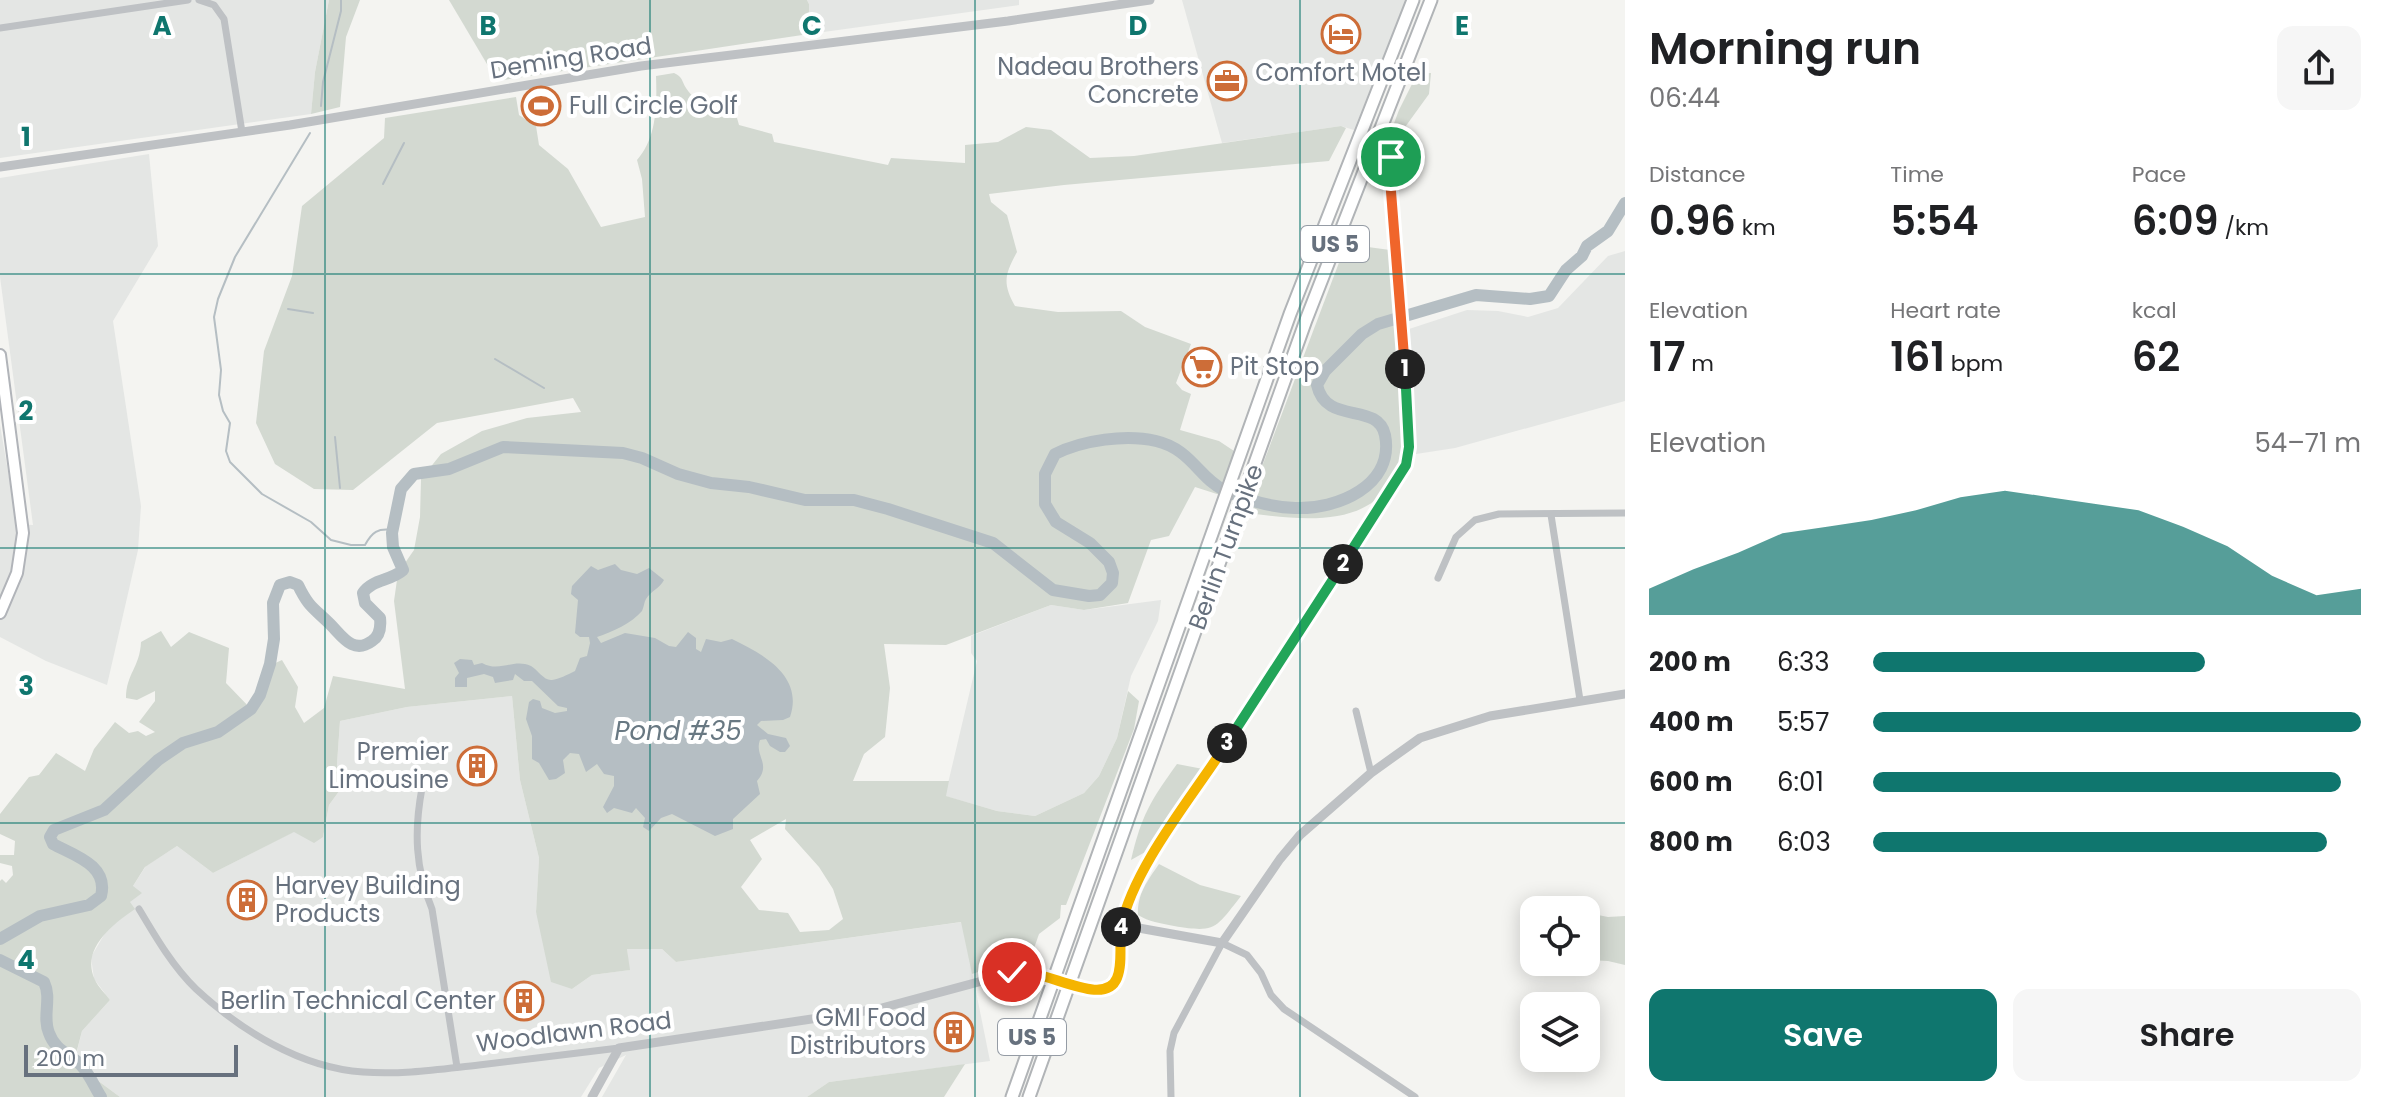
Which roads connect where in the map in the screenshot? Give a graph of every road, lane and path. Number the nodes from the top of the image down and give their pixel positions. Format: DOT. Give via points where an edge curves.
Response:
graph roads {
  1 [pos="188,0"];
  2 [pos="199,0"];
  3 [pos="1150,0"];
  4 [pos="1413,0"];
  5 [pos="1431,0"];
  6 [pos="0,28"];
  7 [pos="242,132"];
  8 [pos="1394,149"];
  9 [pos="0,167"];
  10 [pos="0,355"];
  11 [pos="1625,513"];
  12 [pos="1551,515"];
  13 [pos="1438,578"];
  14 [pos="0,613"];
  15 [pos="1625,694"];
  16 [pos="1580,700"];
  17 [pos="1356,711"];
  18 [pos="1371,773"];
  19 [pos="422,788"];
  20 [pos="139,909"];
  21 [pos="1122,925"];
  22 [pos="1222,943"];
  23 [pos="1052,978"];
  24 [pos="1069,983"];
  25 [pos="619,1048"];
  26 [pos="457,1067"];
  27 [pos="592,1097"];
  28 [pos="1012,1097"];
  29 [pos="1029,1097"];
  30 [pos="1171,1097"];
  31 [pos="1415,1097"];
  1 -- 6 [label="street"];
  2 -- 7 [label="street" via="214,5 224,19"];
  3 -- 7 [label="street, Deming Road" via="641,66"];
  4 -- 23 [label="highway, Berlin Turnpike / US 5" via="1300,287"];
  5 -- 24 [label="highway, Berlin Turnpike / US 5" via="1341,227"];
  7 -- 9 [label="street, Deming Road"];
  8 -- 21 [label="street" via="1390,179 1409,432 1406,465 1166,835 1133,890"];
  10 -- 14 [label="main road" via="23,533 17,573"];
  11 -- 12 [label="street"];
  12 -- 13 [label="street" via="1499,514 1475,520 1456,537"];
  12 -- 16 [label="street"];
  15 -- 16 [label="street"];
  16 -- 18 [label="street" via="1490,716 1420,738"];
  17 -- 18 [label="street"];
  18 -- 22 [label="street" via="1300,835"];
  19 -- 26 [label="street" via="417,857 433,912"];
  20 -- 26 [label="street, Woodlawn Road" via="194,987 275,1045 361,1072"];
  21 -- 22 [label="street"];
  21 -- 24 [label="street, Woodlawn Road" via="1119,974 1111,987 1097,992"];
  22 -- 30 [label="street" via="1174,1033"];
  22 -- 31 [label="street" via="1247,955 1284,1009"];
  23 -- 24 [label="street, Woodlawn Road"];
  23 -- 25 [label="street, Woodlawn Road" via="1019,971 878,1009"];
  23 -- 28 [label="highway, Berlin Turnpike / US 5"];
  24 -- 29 [label="highway, Berlin Turnpike / US 5"];
  25 -- 26 [label="street, Woodlawn Road"];
  25 -- 27 [label="street"];
}
